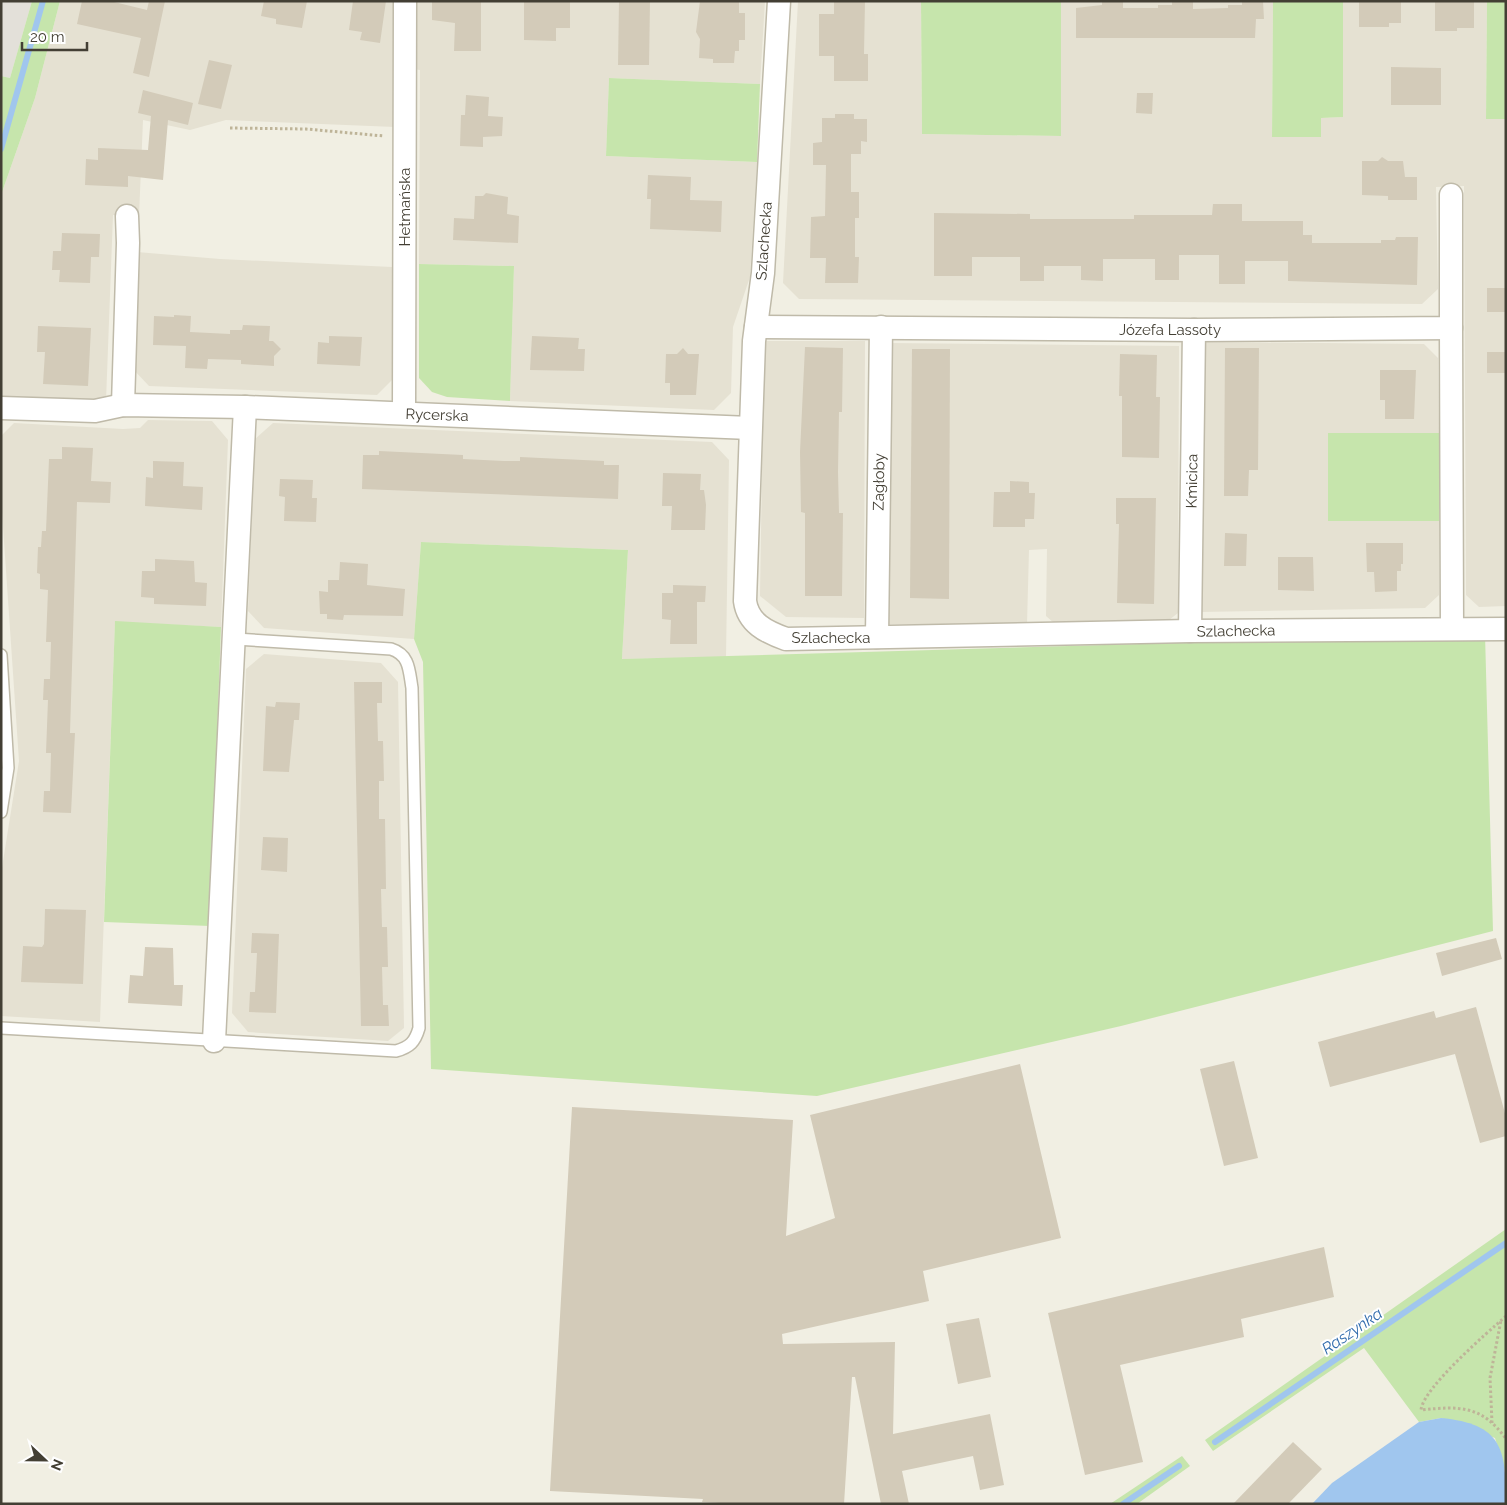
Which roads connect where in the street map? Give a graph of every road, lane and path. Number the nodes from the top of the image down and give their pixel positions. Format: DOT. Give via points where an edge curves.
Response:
graph roads {
  1 [pos="405,1"];
  2 [pos="779,1"];
  3 [pos="230,128"];
  4 [pos="406,138"];
  5 [pos="1451,196"];
  6 [pos="127,216"];
  7 [pos="756,327"];
  8 [pos="881,327"];
  9 [pos="1451,328"];
  10 [pos="1194,330"];
  11 [pos="123,405"];
  12 [pos="245,407"];
  13 [pos="1,408"];
  14 [pos="404,413"];
  15 [pos="750,428"];
  16 [pos="1452,628"];
  17 [pos="1506,629"];
  18 [pos="1190,631"];
  19 [pos="877,637"];
  20 [pos="235,639"];
  21 [pos="1,656"];
  22 [pos="1,812"];
  23 [pos="1,1028"];
  24 [pos="214,1041"];
  25 [pos="1506,1316"];
  26 [pos="1502,1320"];
  27 [pos="1492,1424"];
  28 [pos="1506,1439"];
  1 -- 4 [label="street, Hetmańska"];
  2 -- 7 [label="street, Szlachecka"];
  3 -- 4 [label="path" via="306,129"];
  4 -- 14 [label="street, Hetmańska"];
  5 -- 9 [label="street"];
  6 -- 11 [label="street"];
  7 -- 8 [label="street, Józefa Lassoty"];
  7 -- 15 [label="street, Szlachecka"];
  8 -- 10 [label="street, Józefa Lassoty"];
  8 -- 19 [label="street, Zagłoby"];
  9 -- 10 [label="street, Józefa Lassoty"];
  9 -- 16 [label="street"];
  10 -- 18 [label="street, Kmicica"];
  11 -- 12 [label="street, Rycerska"];
  11 -- 13 [label="street, Rycerska" via="95,411"];
  12 -- 14 [label="street, Rycerska"];
  12 -- 20 [label="street"];
  14 -- 15 [label="street, Rycerska"];
  15 -- 19 [label="street, Szlachecka" via="745,601 755,623 786,639"];
  16 -- 17 [label="street, Szlachecka"];
  16 -- 18 [label="street, Szlachecka"];
  18 -- 19 [label="street, Szlachecka"];
  20 -- 24 [label="street"];
  20 -- 24 [label="lane" via="391,649 400,652 407,660 412,688 419,1028 412,1044 396,1051"];
  21 -- 22 [label="lane" via="8,768"];
  23 -- 24 [label="lane"];
  25 -- 26 [label="path"];
  26 -- 27 [label="path" via="1490,1378"];
  26 -- 27 [label="path" via="1433,1387 1421,1410 1456,1407 1481,1415"];
  27 -- 28 [label="path"];
}
